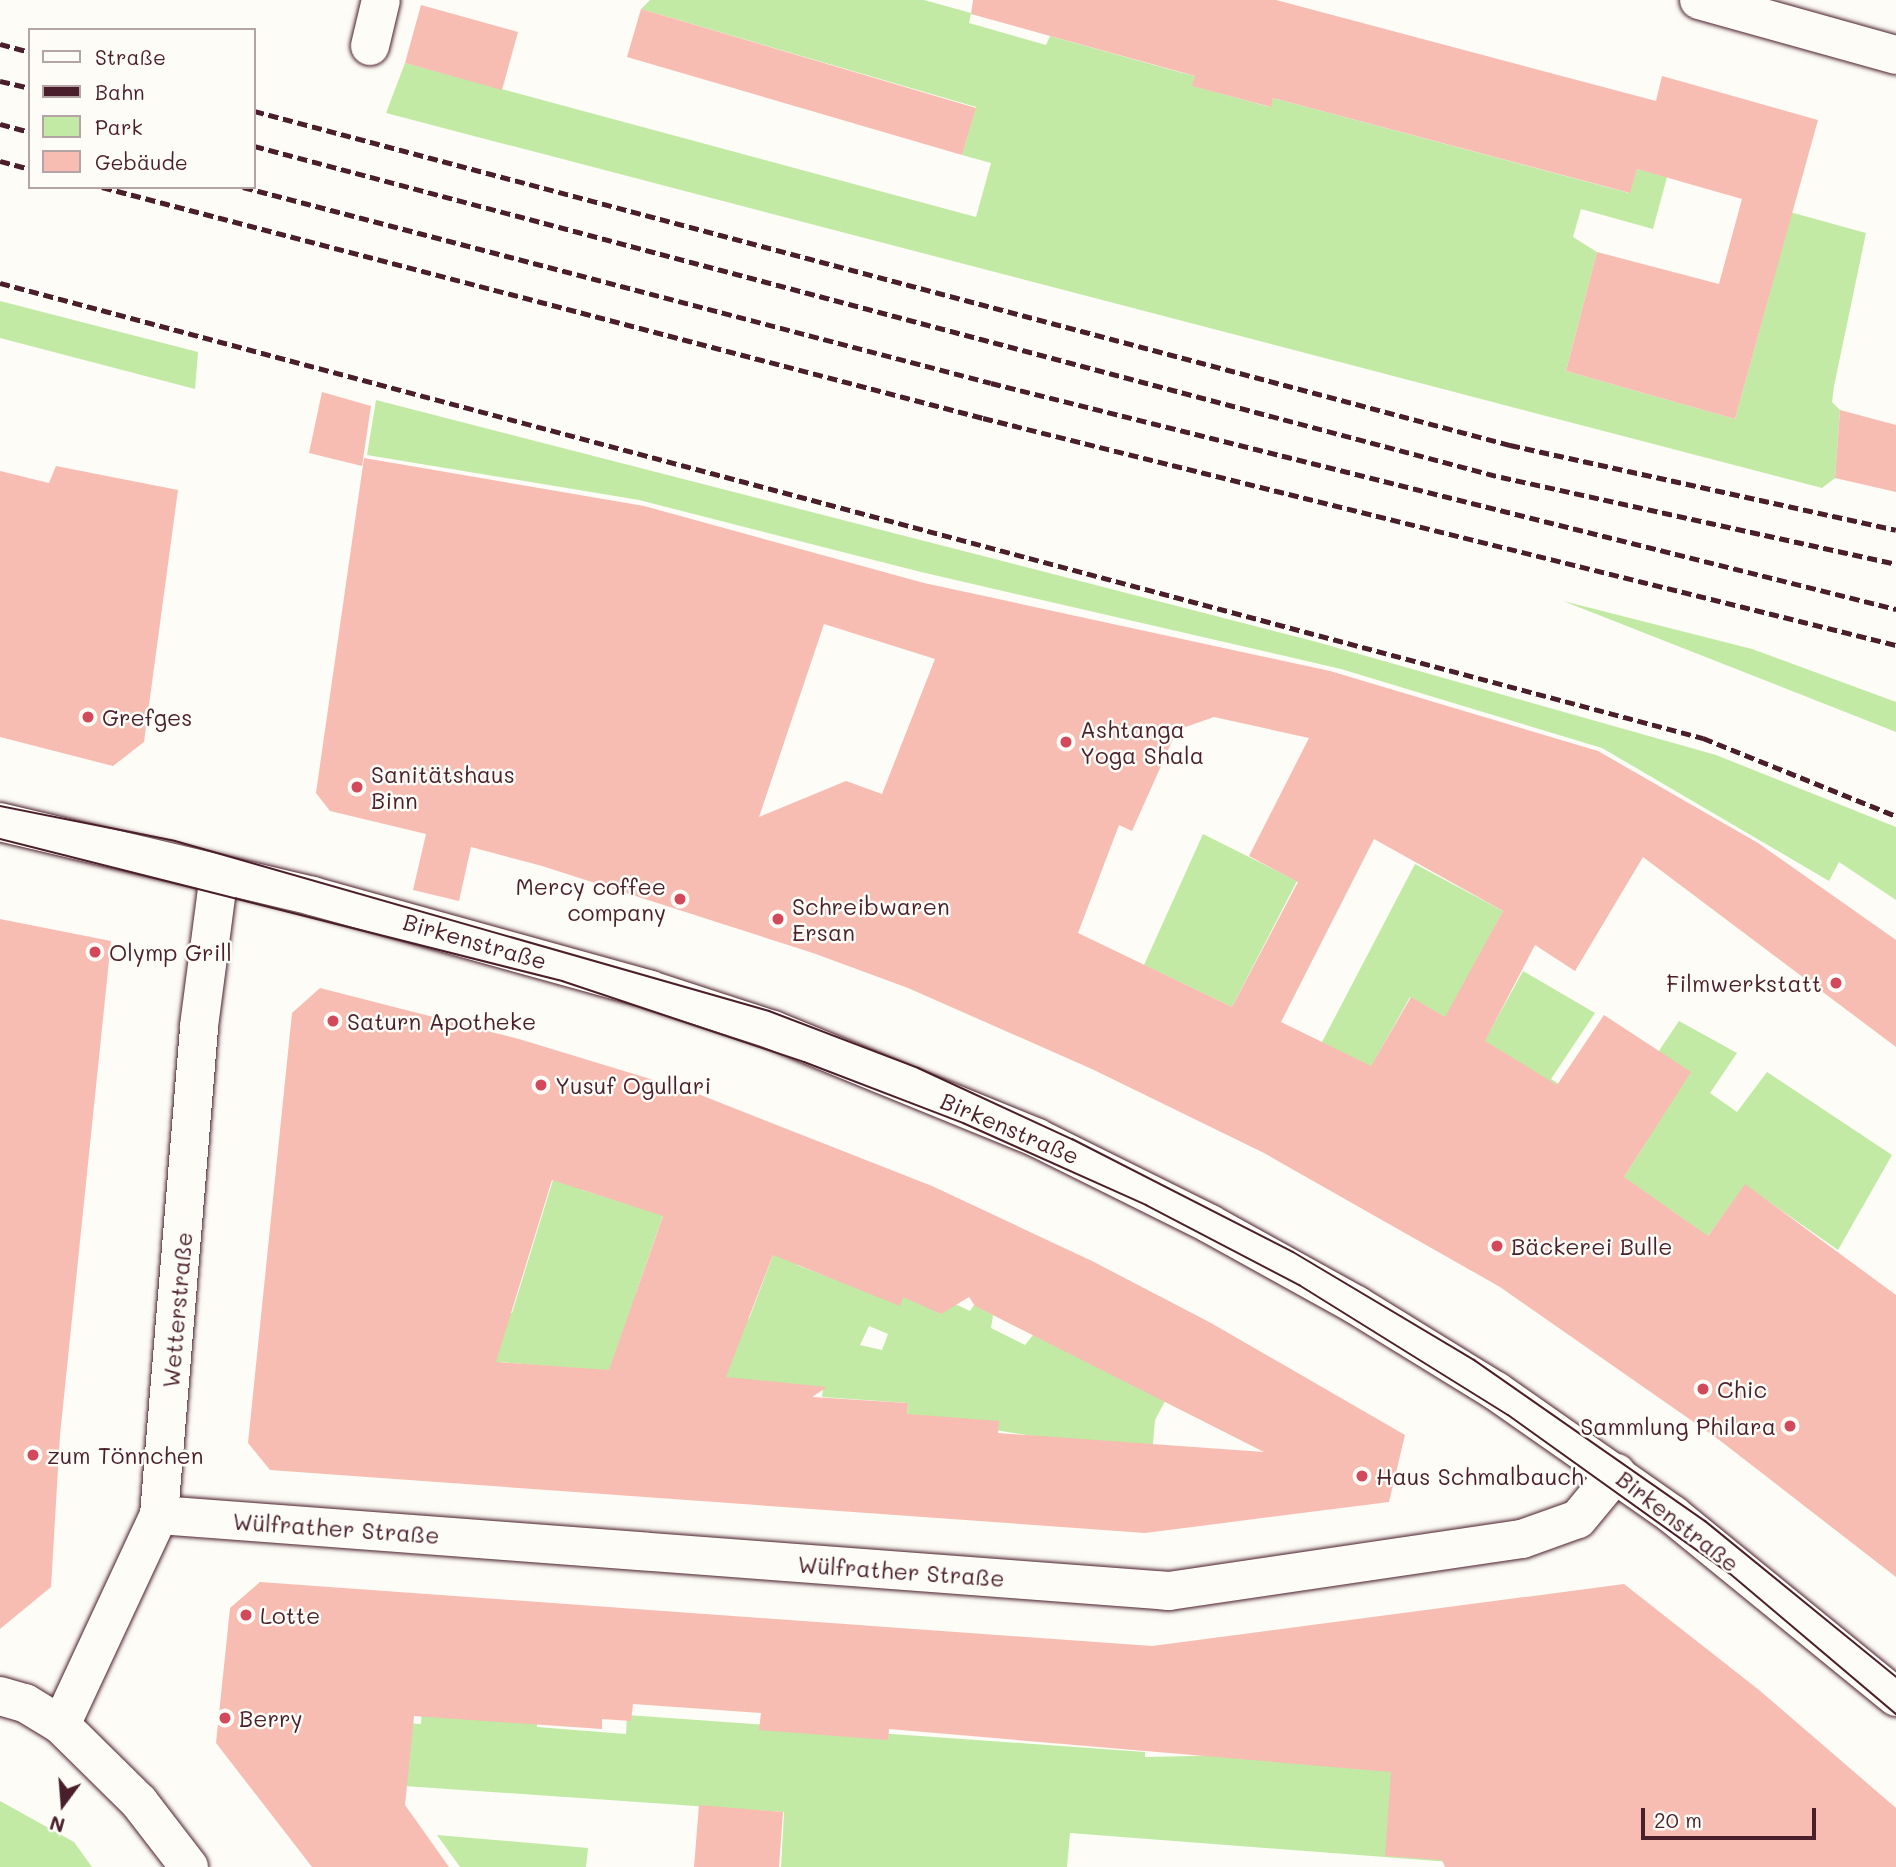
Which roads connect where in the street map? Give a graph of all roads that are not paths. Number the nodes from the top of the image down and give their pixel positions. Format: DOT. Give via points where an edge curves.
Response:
graph roads {
  1 [pos="381,0"];
  2 [pos="1699,0"];
  3 [pos="370,46"];
  4 [pos="1896,55"];
  5 [pos="0,822"];
  6 [pos="219,875"];
  7 [pos="1616,1473"];
  8 [pos="159,1515"];
  9 [pos="0,1696"];
  10 [pos="1896,1697"];
  11 [pos="61,1725"];
  12 [pos="190,1867"];
  1 -- 3 [label="street"];
  2 -- 4 [label="street"];
  5 -- 6 [label="street, Birkenstraße"];
  6 -- 7 [label="street, Birkenstraße" via="434,930 725,1014 1037,1138 1150,1191 1356,1305 1496,1391"];
  6 -- 8 [label="street, Wetterstraße" via="200,1026"];
  7 -- 8 [label="street, Wülfrather Straße" via="1578,1519 1522,1539 1169,1591"];
  7 -- 10 [label="street, Birkenstraße"];
  8 -- 11 [label="street, Wetterstraße"];
  9 -- 11 [label="street" via="25,1703"];
  11 -- 12 [label="street" via="139,1802"];
}
